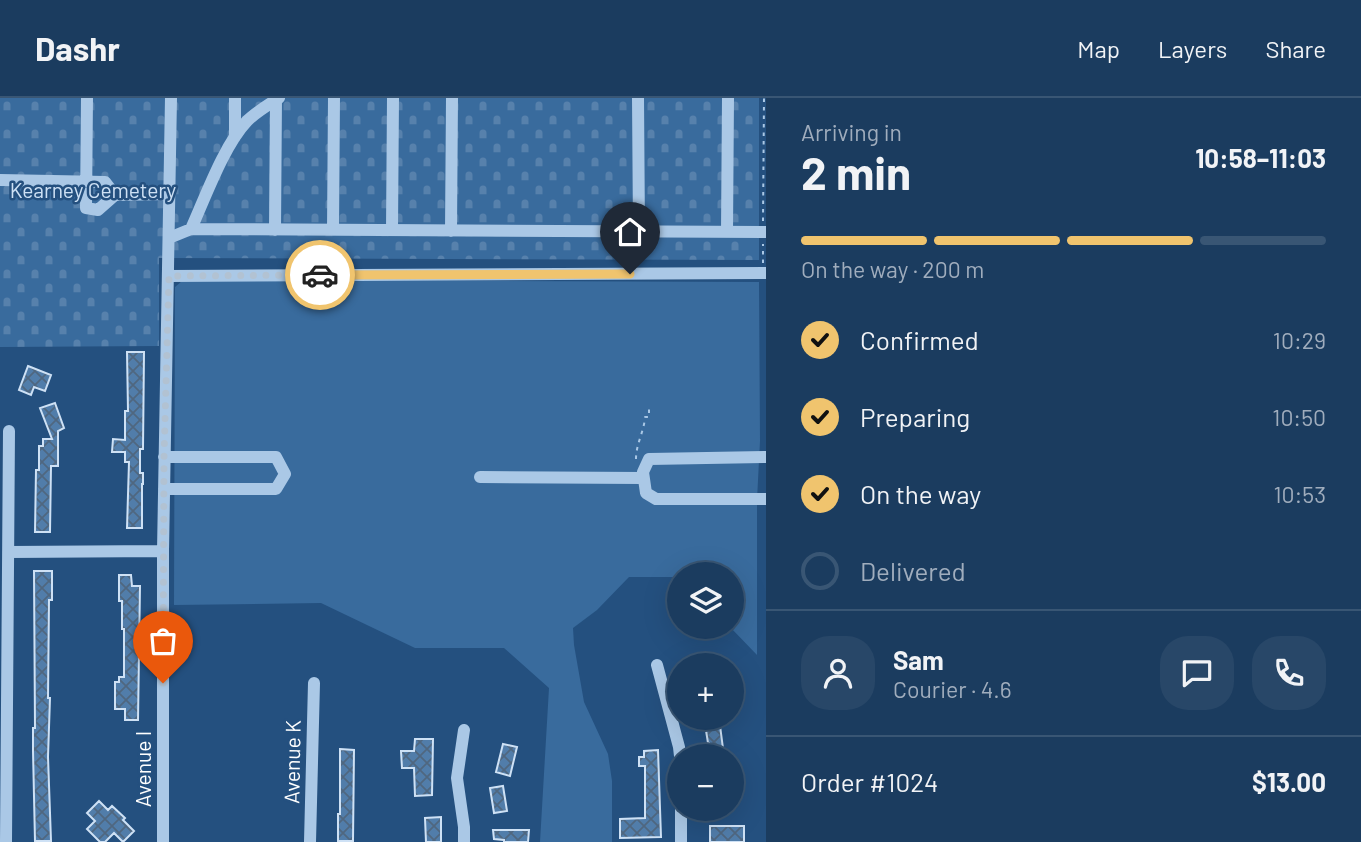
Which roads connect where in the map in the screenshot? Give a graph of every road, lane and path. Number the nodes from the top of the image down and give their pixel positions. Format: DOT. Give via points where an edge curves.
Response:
graph roads {
  1 [pos="87,98"];
  2 [pos="170,98"];
  3 [pos="235,98"];
  4 [pos="334,98"];
  5 [pos="393,98"];
  6 [pos="452,98"];
  7 [pos="638,98"];
  8 [pos="727,98"];
  9 [pos="764,98"];
  10 [pos="277,99"];
  11 [pos="235,138"];
  12 [pos="0,180"];
  13 [pos="87,182"];
  14 [pos="169,194"];
  15 [pos="115,195"];
  16 [pos="191,229"];
  17 [pos="275,230"];
  18 [pos="333,230"];
  19 [pos="392,230"];
  20 [pos="451,231"];
  21 [pos="639,232"];
  22 [pos="727,232"];
  23 [pos="765,232"];
  24 [pos="169,238"];
  25 [pos="766,266"];
  26 [pos="766,273"];
  27 [pos="169,276"];
  28 [pos="649,409"];
  29 [pos="9,431"];
  30 [pos="164,457"];
  31 [pos="766,457"];
  32 [pos="636,458"];
  33 [pos="480,477"];
  34 [pos="643,478"];
  35 [pos="164,489"];
  36 [pos="766,499"];
  37 [pos="163,551"];
  38 [pos="9,552"];
  39 [pos="4,643"];
  40 [pos="657,665"];
  41 [pos="314,683"];
  42 [pos="464,730"];
  43 [pos="679,744"];
  44 [pos="681,821"];
  45 [pos="6,842"];
  46 [pos="163,842"];
  47 [pos="310,842"];
  48 [pos="464,842"];
  49 [pos="681,842"];
  1 -- 13 [label="street"];
  2 -- 14 [label="street, Avenue I"];
  3 -- 11 [label="street"];
  4 -- 18 [label="street"];
  5 -- 19 [label="street"];
  6 -- 20 [label="street"];
  7 -- 21 [label="street"];
  8 -- 22 [label="street"];
  9 -- 23 [label="path"];
  10 -- 11 [label="street" via="247,121"];
  10 -- 17 [label="street"];
  11 -- 16 [label="street"];
  12 -- 13 [label="street"];
  13 -- 15 [label="street" via="105,182"];
  13 -- 15 [label="street" via="86,208 98,210"];
  14 -- 15 [label="street"];
  14 -- 24 [label="street, Avenue I"];
  16 -- 17 [label="street"];
  16 -- 24 [label="street"];
  17 -- 18 [label="street"];
  18 -- 19 [label="street"];
  19 -- 20 [label="street"];
  20 -- 21 [label="street"];
  21 -- 22 [label="street"];
  22 -- 23 [label="street"];
  23 -- 25 [label="path"];
  24 -- 27 [label="street, Avenue I"];
  26 -- 27 [label="street"];
  27 -- 30 [label="street, Avenue I"];
  28 -- 32 [label="path"];
  29 -- 38 [label="street"];
  30 -- 35 [label="street, Avenue I"];
  30 -- 35 [label="street" via="276,457 285,474 276,489"];
  31 -- 34 [label="street" via="649,459"];
  33 -- 34 [label="street"];
  34 -- 36 [label="street" via="646,493 656,499"];
  35 -- 37 [label="street, Avenue I"];
  37 -- 38 [label="street"];
  37 -- 46 [label="street, Avenue I"];
  38 -- 39 [label="street"];
  39 -- 45 [label="street"];
  40 -- 43 [label="street"];
  41 -- 47 [label="street, Avenue K"];
  42 -- 48 [label="street" via="457,778"];
  44 -- 49 [label="street"];
}
